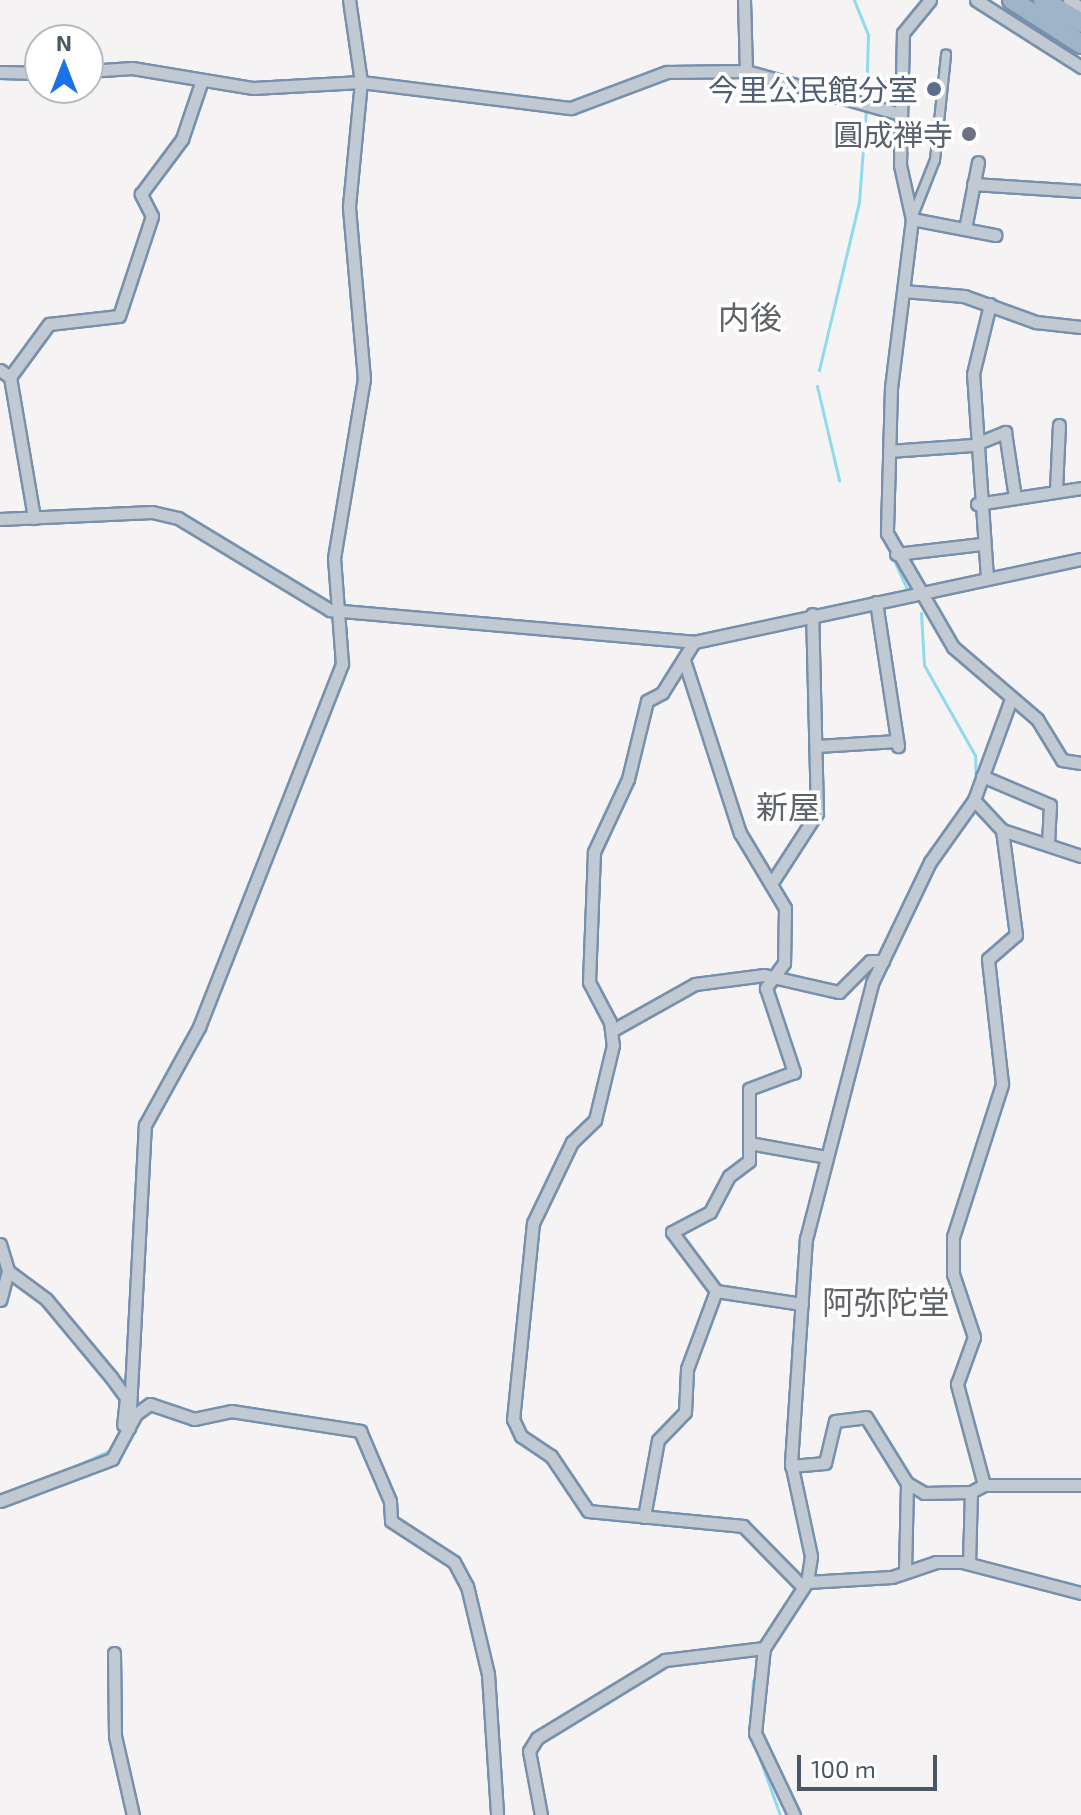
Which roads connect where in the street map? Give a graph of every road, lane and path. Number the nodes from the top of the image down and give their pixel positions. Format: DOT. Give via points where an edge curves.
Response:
graph roads {
  1 [pos="349,0"];
  2 [pos="744,0"];
  3 [pos="930,0"];
  4 [pos="976,0"];
  5 [pos="1012,0"];
  6 [pos="1043,0"];
  7 [pos="1069,0"];
  8 [pos="1081,8"];
  9 [pos="1081,23"];
  10 [pos="1081,44"];
  11 [pos="946,55"];
  12 [pos="1081,67"];
  13 [pos="104,70"];
  14 [pos="746,71"];
  15 [pos="0,72"];
  16 [pos="24,73"];
  17 [pos="361,82"];
  18 [pos="201,83"];
  19 [pos="900,114"];
  20 [pos="978,162"];
  21 [pos="973,184"];
  22 [pos="1081,191"];
  23 [pos="912,219"];
  24 [pos="965,229"];
  25 [pos="995,235"];
  26 [pos="903,291"];
  27 [pos="990,304"];
  28 [pos="1081,327"];
  29 [pos="5,373"];
  30 [pos="1059,425"];
  31 [pos="973,445"];
  32 [pos="889,451"];
  33 [pos="1081,488"];
  34 [pos="1056,490"];
  35 [pos="1015,497"];
  36 [pos="977,504"];
  37 [pos="34,518"];
  38 [pos="0,519"];
  39 [pos="981,544"];
  40 [pos="896,554"];
  41 [pos="1081,559"];
  42 [pos="987,578"];
  43 [pos="917,594"];
  44 [pos="876,602"];
  45 [pos="334,610"];
  46 [pos="812,614"];
  47 [pos="694,642"];
  48 [pos="684,660"];
  49 [pos="1011,699"];
  50 [pos="817,746"];
  51 [pos="1081,763"];
  52 [pos="982,776"];
  53 [pos="974,800"];
  54 [pos="1002,830"];
  55 [pos="1048,844"];
  56 [pos="1081,856"];
  57 [pos="771,884"];
  58 [pos="883,961"];
  59 [pos="772,977"];
  60 [pos="613,1030"];
  61 [pos="749,1143"];
  62 [pos="826,1157"];
  63 [pos="0,1244"];
  64 [pos="8,1271"];
  65 [pos="716,1291"];
  66 [pos="0,1300"];
  67 [pos="802,1304"];
  68 [pos="129,1428"];
  69 [pos="791,1466"];
  70 [pos="907,1483"];
  71 [pos="984,1485"];
  72 [pos="1081,1485"];
  73 [pos="971,1492"];
  74 [pos="0,1501"];
  75 [pos="644,1517"];
  76 [pos="969,1563"];
  77 [pos="905,1572"];
  78 [pos="805,1585"];
  79 [pos="1081,1593"];
  80 [pos="764,1648"];
  81 [pos="114,1653"];
  82 [pos="133,1815"];
  83 [pos="497,1815"];
  84 [pos="541,1815"];
  85 [pos="794,1815"];
  1 -- 17 [label="street"];
  2 -- 14 [label="street"];
  3 -- 19 [label="street" via="903,33"];
  4 -- 12 [label="street"];
  5 -- 10 [label="highway"];
  6 -- 9 [label="highway"];
  7 -- 8 [label="street"];
  11 -- 23 [label="street" via="935,160"];
  13 -- 18 [label="street" via="132,68"];
  14 -- 17 [label="street" via="667,72 571,108"];
  14 -- 19 [label="street"];
  15 -- 16 [label="street"];
  17 -- 18 [label="street"];
  17 -- 45 [label="street" via="349,206 364,379 334,558"];
  18 -- 29 [label="street" via="182,139 141,194 152,216 119,316 49,324"];
  19 -- 23 [label="street" via="900,165"];
  20 -- 21 [label="street"];
  21 -- 22 [label="street"];
  21 -- 24 [label="street"];
  23 -- 24 [label="street"];
  23 -- 26 [label="street"];
  24 -- 25 [label="street"];
  26 -- 27 [label="street"];
  26 -- 32 [label="street"];
  27 -- 28 [label="street" via="1036,322"];
  27 -- 31 [label="street" via="973,374"];
  29 -- 37 [label="street"];
  30 -- 34 [label="street"];
  31 -- 32 [label="street"];
  31 -- 35 [label="street" via="1005,432"];
  31 -- 36 [label="street"];
  32 -- 40 [label="street" via="887,533"];
  33 -- 34 [label="street"];
  34 -- 35 [label="street"];
  35 -- 36 [label="street"];
  36 -- 39 [label="street"];
  37 -- 38 [label="street"];
  37 -- 45 [label="street" via="152,512 178,518"];
  39 -- 40 [label="street"];
  39 -- 42 [label="street"];
  40 -- 43 [label="street"];
  41 -- 42 [label="street"];
  42 -- 43 [label="street"];
  43 -- 44 [label="street"];
  43 -- 49 [label="street" via="949,629 953,647"];
  44 -- 46 [label="street"];
  44 -- 50 [label="street" via="898,744"];
  45 -- 47 [label="street"];
  45 -- 68 [label="street" via="342,664 199,1027 145,1125"];
  46 -- 47 [label="street"];
  46 -- 50 [label="street"];
  47 -- 48 [label="street"];
  48 -- 57 [label="street" via="714,769"];
  48 -- 60 [label="street" via="647,701 628,779 594,852 589,982"];
  49 -- 51 [label="street" via="1037,719 1062,760"];
  49 -- 52 [label="street"];
  50 -- 57 [label="street" via="817,813"];
  52 -- 53 [label="street"];
  52 -- 55 [label="street" via="1050,805"];
  53 -- 54 [label="street"];
  53 -- 58 [label="street" via="930,862"];
  54 -- 55 [label="street"];
  54 -- 71 [label="street" via="1016,935 988,959 1002,1084 953,1237 953,1274 974,1337 957,1384"];
  55 -- 56 [label="street"];
  57 -- 59 [label="street" via="785,908 784,963"];
  58 -- 59 [label="street" via="870,961 839,992"];
  58 -- 62 [label="street" via="863,1009"];
  59 -- 60 [label="street" via="695,984"];
  59 -- 61 [label="street" via="766,988 794,1072 749,1089"];
  60 -- 75 [label="street" via="595,1120 572,1142 529,1239 513,1419 526,1441 551,1456 588,1511"];
  61 -- 62 [label="street"];
  61 -- 65 [label="street" via="749,1161 729,1176 716,1205 672,1232"];
  62 -- 67 [label="street" via="806,1239"];
  63 -- 64 [label="street"];
  64 -- 66 [label="street"];
  64 -- 68 [label="street" via="46,1299 92,1352 126,1398 123,1427"];
  65 -- 67 [label="street"];
  65 -- 75 [label="street" via="687,1369 685,1412 658,1440"];
  67 -- 69 [label="street"];
  68 -- 74 [label="street" via="112,1459"];
  68 -- 83 [label="street" via="150,1404 194,1419 231,1411 360,1431 390,1501 391,1521 454,1562 467,1586 488,1674"];
  69 -- 70 [label="street" via="825,1463 835,1421 866,1417"];
  69 -- 78 [label="street" via="811,1556"];
  70 -- 73 [label="street" via="924,1493"];
  70 -- 77 [label="street"];
  71 -- 72 [label="street"];
  71 -- 73 [label="street"];
  73 -- 76 [label="street"];
  75 -- 78 [label="street" via="743,1526"];
  76 -- 77 [label="street" via="936,1562"];
  76 -- 79 [label="street"];
  77 -- 78 [label="street"];
  78 -- 80 [label="street"];
  80 -- 84 [label="street" via="665,1660 537,1738 529,1751"];
  80 -- 85 [label="street" via="755,1733"];
  81 -- 82 [label="street" via="115,1736"];
}
